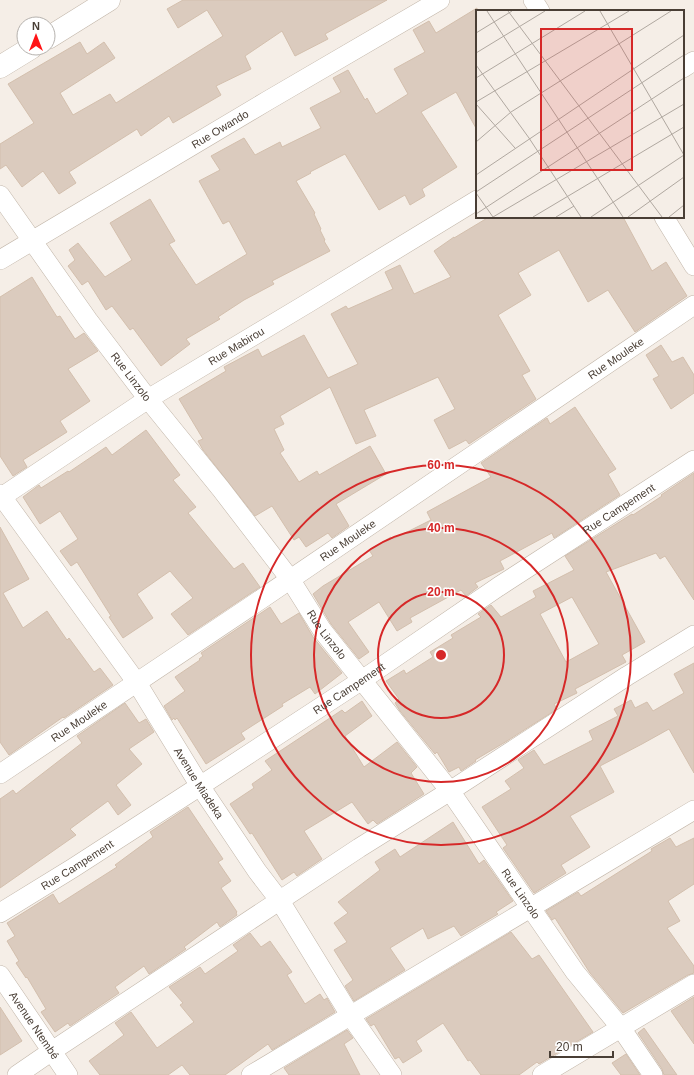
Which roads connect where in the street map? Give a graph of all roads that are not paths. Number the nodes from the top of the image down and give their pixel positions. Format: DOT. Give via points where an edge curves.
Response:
graph roads {
  1 [pos="109,0"];
  2 [pos="440,0"];
  3 [pos="533,0"];
  4 [pos="539,10"];
  5 [pos="56,33"];
  6 [pos="18,56"];
  7 [pos="694,61"];
  8 [pos="0,67"];
  9 [pos="684,67"];
  10 [pos="0,195"];
  11 [pos="476,201"];
  12 [pos="665,218"];
  13 [pos="32,240"];
  14 [pos="0,260"];
  15 [pos="694,266"];
  16 [pos="694,305"];
  17 [pos="148,399"];
  18 [pos="694,460"];
  19 [pos="1,496"];
  20 [pos="290,579"];
  21 [pos="694,635"];
  22 [pos="362,680"];
  23 [pos="137,683"];
  24 [pos="0,774"];
  25 [pos="200,786"];
  26 [pos="450,791"];
  27 [pos="694,810"];
  28 [pos="280,901"];
  29 [pos="531,908"];
  30 [pos="0,913"];
  31 [pos="0,975"];
  32 [pos="694,984"];
  33 [pos="350,1015"];
  34 [pos="621,1028"];
  35 [pos="52,1051"];
  36 [pos="17,1075"];
  37 [pos="68,1075"];
  38 [pos="251,1075"];
  39 [pos="392,1075"];
  40 [pos="542,1075"];
  41 [pos="653,1075"];
  1 -- 5 [label="street"];
  2 -- 13 [label="street, Rue Owando"];
  3 -- 4 [label="street"];
  6 -- 8 [label="street"];
  7 -- 9 [label="street"];
  10 -- 13 [label="street, Rue Linzolo"];
  11 -- 17 [label="street, Rue Mabirou"];
  12 -- 15 [label="street"];
  13 -- 14 [label="street, Rue Owando"];
  13 -- 17 [label="street, Rue Linzolo"];
  16 -- 20 [label="street, Rue Mouleke"];
  17 -- 19 [label="street, Rue Mabirou"];
  17 -- 20 [label="street, Rue Linzolo"];
  18 -- 22 [label="street, Rue Campement" via="498,586"];
  19 -- 23 [label="street, Avenue Miadeka"];
  20 -- 22 [label="street, Rue Linzolo" via="322,630"];
  20 -- 23 [label="street, Rue Mouleke"];
  21 -- 26 [label="street"];
  22 -- 25 [label="street, Rue Campement"];
  22 -- 26 [label="street, Rue Linzolo"];
  23 -- 24 [label="street, Rue Mouleke"];
  23 -- 25 [label="street, Avenue Miadeka"];
  25 -- 28 [label="street, Avenue Miadeka"];
  25 -- 30 [label="street, Rue Campement"];
  26 -- 28 [label="street"];
  26 -- 29 [label="street, Rue Linzolo"];
  27 -- 29 [label="street"];
  28 -- 33 [label="street, Avenue Miadeka"];
  28 -- 35 [label="street"];
  29 -- 33 [label="street"];
  29 -- 34 [label="street, Rue Linzolo" via="574,972"];
  31 -- 35 [label="street, Avenue Ntembé"];
  32 -- 34 [label="street"];
  33 -- 38 [label="street"];
  33 -- 39 [label="street, Avenue Miadeka"];
  34 -- 40 [label="street"];
  34 -- 41 [label="street, Rue Linzolo"];
  35 -- 36 [label="street"];
  35 -- 37 [label="street, Avenue Ntembé"];
}
